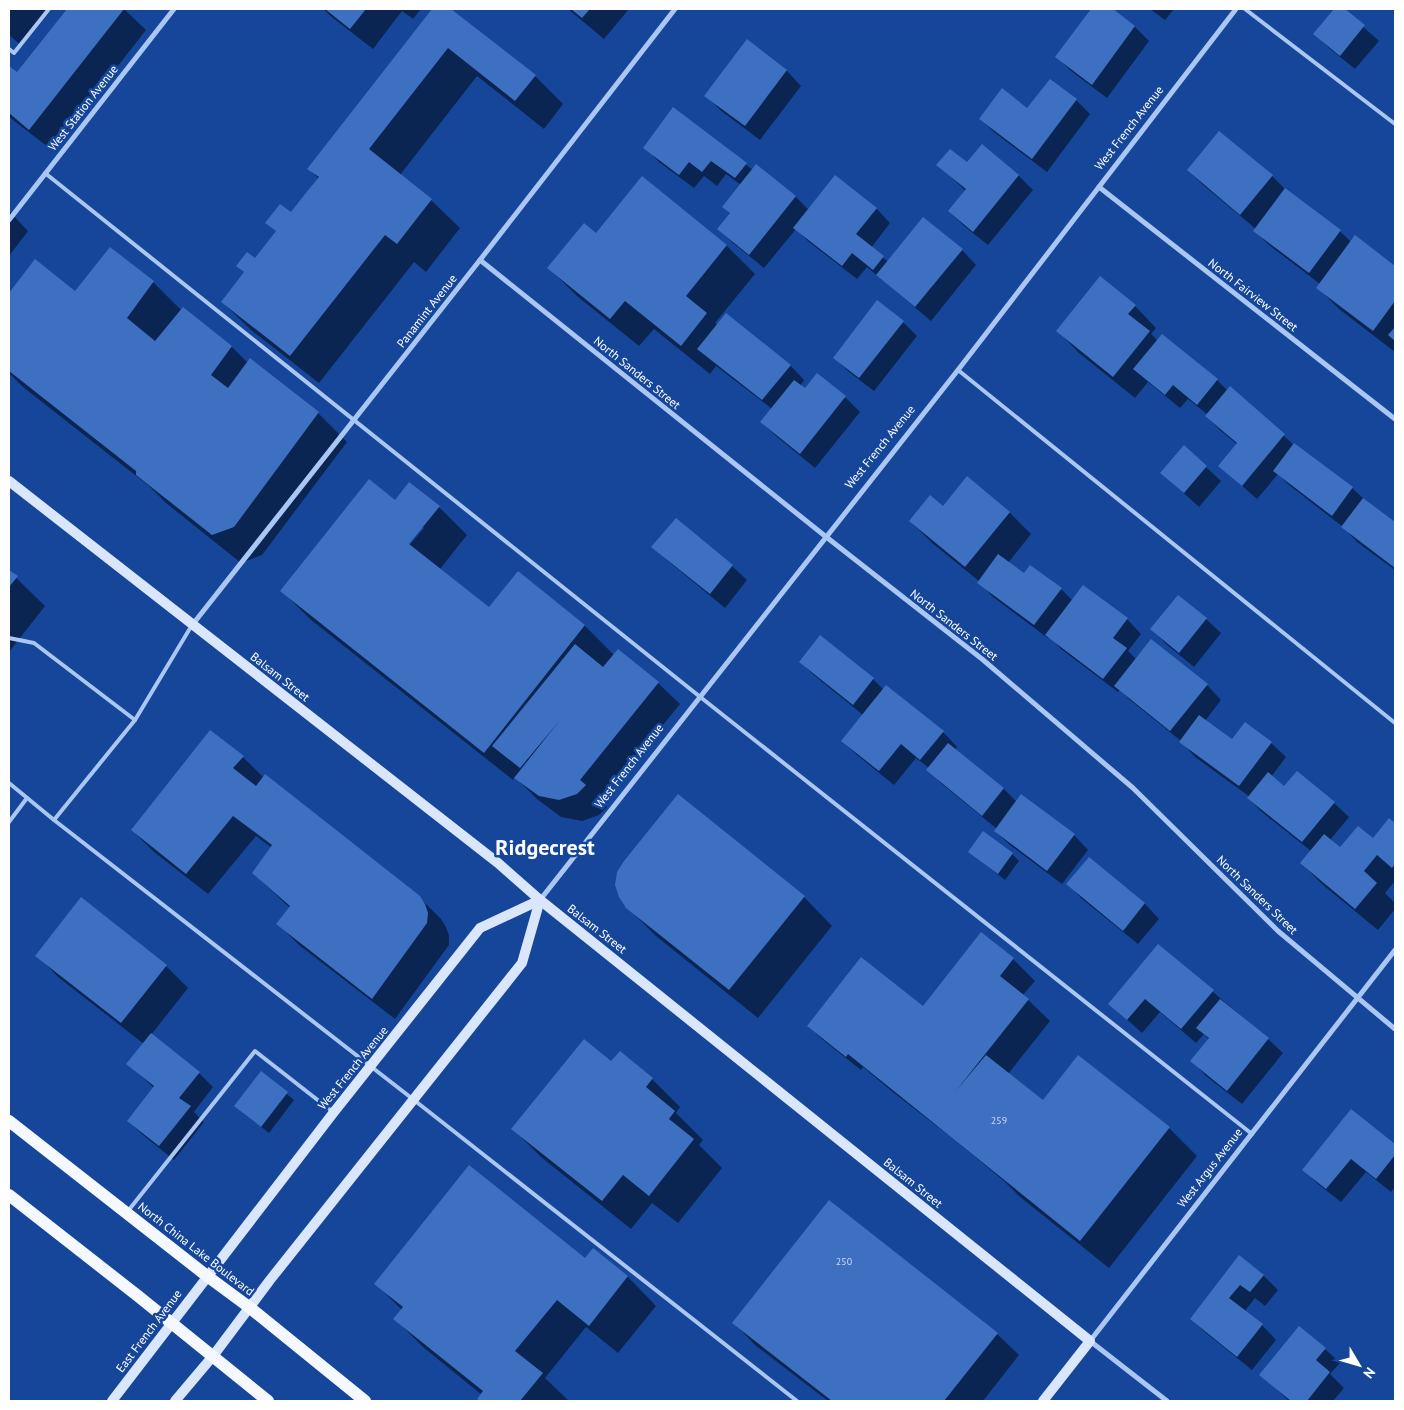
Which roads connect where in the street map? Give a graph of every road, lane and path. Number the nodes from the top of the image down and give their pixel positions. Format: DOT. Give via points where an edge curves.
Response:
graph roads {
  1 [pos="49,9"];
  2 [pos="174,9"];
  3 [pos="675,9"];
  4 [pos="1236,9"];
  5 [pos="1245,9"];
  6 [pos="9,49"];
  7 [pos="1395,124"];
  8 [pos="45,173"];
  9 [pos="1099,187"];
  10 [pos="9,220"];
  11 [pos="480,260"];
  12 [pos="958,370"];
  13 [pos="1395,419"];
  14 [pos="355,420"];
  15 [pos="9,481"];
  16 [pos="825,536"];
  17 [pos="192,625"];
  18 [pos="9,638"];
  19 [pos="700,696"];
  20 [pos="135,720"];
  21 [pos="1395,723"];
  22 [pos="9,783"];
  23 [pos="27,798"];
  24 [pos="54,820"];
  25 [pos="9,822"];
  26 [pos="540,900"];
  27 [pos="1395,950"];
  28 [pos="1357,998"];
  29 [pos="1395,1029"];
  30 [pos="371,1067"];
  31 [pos="414,1100"];
  32 [pos="334,1112"];
  33 [pos="9,1121"];
  34 [pos="1252,1134"];
  35 [pos="9,1195"];
  36 [pos="126,1213"];
  37 [pos="207,1276"];
  38 [pos="249,1307"];
  39 [pos="171,1323"];
  40 [pos="1090,1341"];
  41 [pos="213,1356"];
  42 [pos="112,1401"];
  43 [pos="175,1401"];
  44 [pos="268,1401"];
  45 [pos="366,1401"];
  46 [pos="797,1401"];
  47 [pos="1044,1401"];
  48 [pos="1167,1401"];
  1 -- 6 [label="lane" via="14,53"];
  2 -- 8 [label="street, West Station Avenue"];
  3 -- 11 [label="street, Panamint Avenue"];
  4 -- 9 [label="street, West French Avenue"];
  5 -- 7 [label="lane"];
  8 -- 10 [label="street, West Station Avenue"];
  8 -- 14 [label="lane"];
  9 -- 12 [label="street, West French Avenue"];
  9 -- 13 [label="street, North Fairview Street"];
  11 -- 14 [label="street, Panamint Avenue"];
  11 -- 16 [label="street, North Sanders Street"];
  12 -- 16 [label="street, West French Avenue"];
  12 -- 21 [label="lane"];
  14 -- 17 [label="street, Panamint Avenue"];
  14 -- 19 [label="lane"];
  15 -- 17 [label="street, Balsam Street"];
  16 -- 19 [label="street, West French Avenue"];
  16 -- 28 [label="street, North Sanders Street" via="982,659 1133,788 1278,932"];
  17 -- 20 [label="lane"];
  17 -- 26 [label="street, Balsam Street" via="498,863"];
  18 -- 20 [label="lane" via="34,643"];
  19 -- 26 [label="street, West French Avenue"];
  19 -- 34 [label="lane"];
  20 -- 24 [label="lane"];
  22 -- 23 [label="lane"];
  23 -- 24 [label="lane"];
  23 -- 25 [label="lane"];
  24 -- 30 [label="lane"];
  26 -- 30 [label="street, West French Avenue" via="480,928"];
  26 -- 31 [label="street, West French Avenue" via="522,963"];
  26 -- 40 [label="street, Balsam Street"];
  27 -- 28 [label="street, West Argus Avenue"];
  28 -- 29 [label="street, North Sanders Street"];
  28 -- 34 [label="street, West Argus Avenue"];
  30 -- 31 [label="lane"];
  30 -- 32 [label="street, West French Avenue"];
  31 -- 38 [label="street, West French Avenue"];
  31 -- 46 [label="lane"];
  32 -- 36 [label="lane" via="255,1051"];
  32 -- 37 [label="street, West French Avenue"];
  33 -- 36 [label="main road, North China Lake Boulevard"];
  34 -- 40 [label="street, West Argus Avenue"];
  35 -- 39 [label="main road"];
  36 -- 37 [label="main road, North China Lake Boulevard"];
  37 -- 38 [label="main road, North China Lake Boulevard"];
  37 -- 39 [label="street, East French Avenue"];
  38 -- 41 [label="street"];
  38 -- 45 [label="main road, North China Lake Boulevard"];
  39 -- 41 [label="main road"];
  39 -- 42 [label="street, East French Avenue"];
  40 -- 47 [label="street, West Argus Avenue"];
  40 -- 48 [label="street, Balsam Street"];
  41 -- 43 [label="street"];
  41 -- 44 [label="main road"];
}
